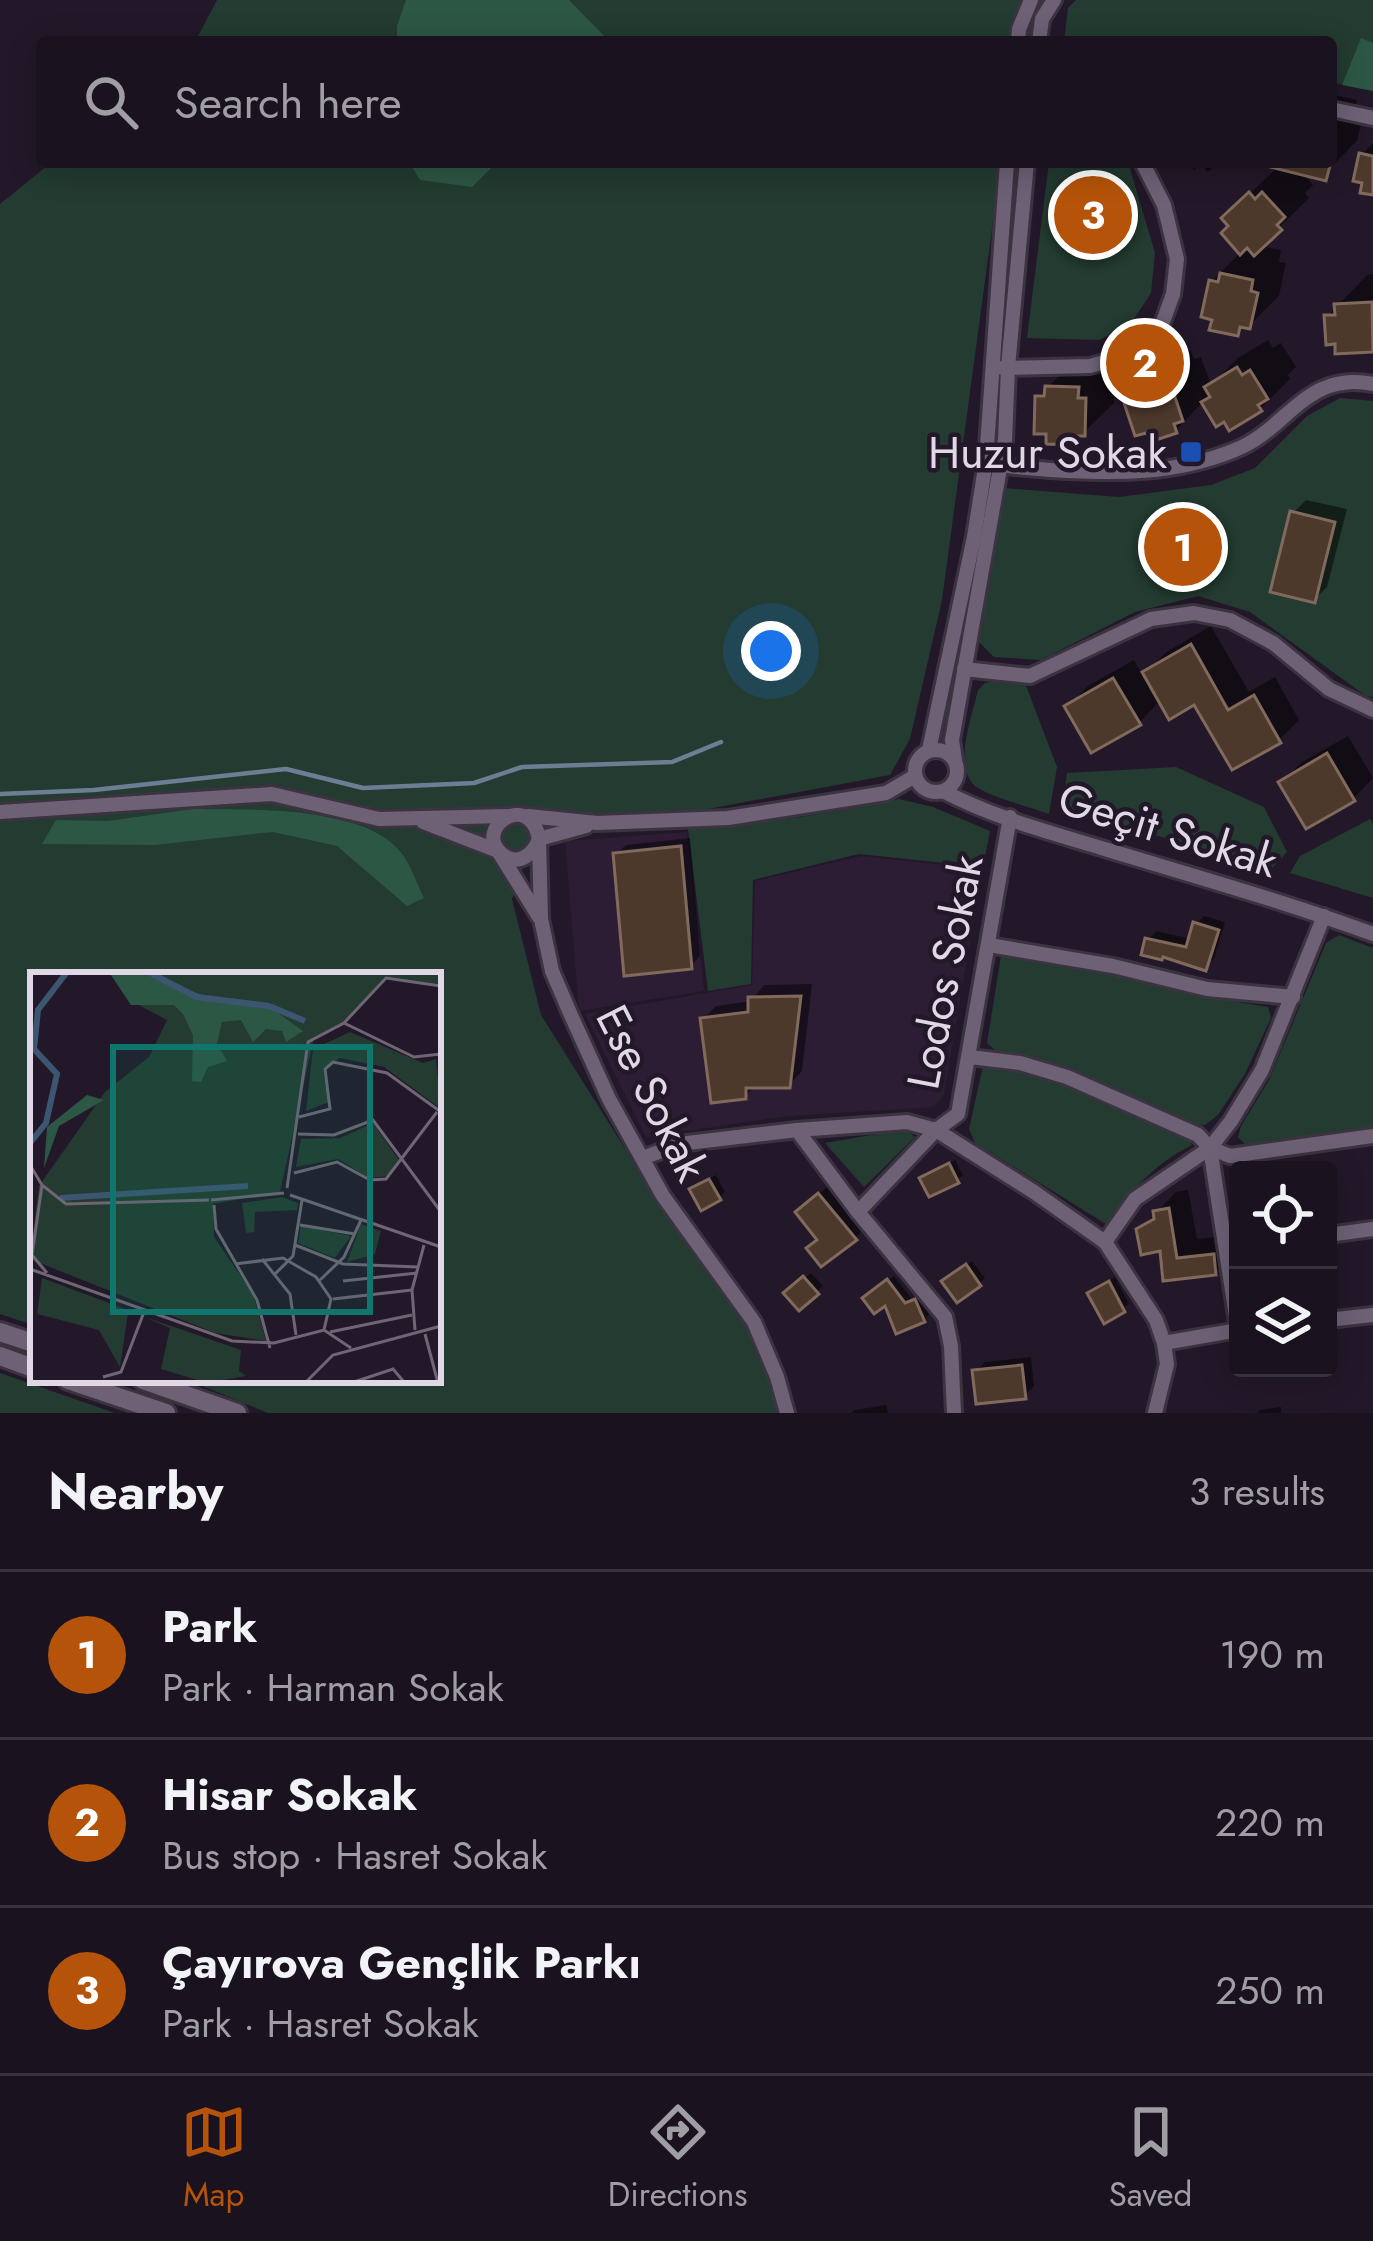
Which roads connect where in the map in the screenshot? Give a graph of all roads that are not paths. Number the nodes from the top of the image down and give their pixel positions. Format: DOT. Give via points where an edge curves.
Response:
graph roads {
  1 [pos="1031,0"];
  2 [pos="1054,0"];
  3 [pos="1018,36"];
  4 [pos="1040,36"];
  5 [pos="1337,110"];
  6 [pos="1373,118"];
  7 [pos="1006,168"];
  8 [pos="1026,168"];
  9 [pos="1145,168"];
  10 [pos="1007,367"];
  11 [pos="991,370"];
  12 [pos="1373,384"];
  13 [pos="994,464"];
  14 [pos="964,668"];
  15 [pos="1373,710"];
  16 [pos="928,750"];
  17 [pos="955,760"];
  18 [pos="915,776"];
  19 [pos="943,791"];
  20 [pos="0,812"];
  21 [pos="517,816"];
  22 [pos="1010,817"];
  23 [pos="418,820"];
  24 [pos="597,824"];
  25 [pos="539,839"];
  26 [pos="498,851"];
  27 [pos="1324,916"];
  28 [pos="541,919"];
  29 [pos="1373,934"];
  30 [pos="989,945"];
  31 [pos="1293,997"];
  32 [pos="970,1057"];
  33 [pos="797,1130"];
  34 [pos="936,1130"];
  35 [pos="1373,1136"];
  36 [pos="1210,1148"];
  37 [pos="643,1158"];
  38 [pos="858,1213"];
  39 [pos="1373,1229"];
  40 [pos="1229,1234"];
  41 [pos="1337,1234"];
  42 [pos="1105,1242"];
  43 [pos="1373,1315"];
  44 [pos="1337,1319"];
  45 [pos="1229,1331"];
  46 [pos="0,1332"];
  47 [pos="30,1342"];
  48 [pos="1164,1342"];
  49 [pos="0,1356"];
  50 [pos="30,1367"];
  51 [pos="77,1383"];
  52 [pos="152,1383"];
  53 [pos="166,1413"];
  54 [pos="237,1413"];
  55 [pos="787,1413"];
  56 [pos="954,1413"];
  57 [pos="1155,1413"];
  1 -- 3 [label="street"];
  2 -- 4 [label="street"];
  5 -- 6 [label="street"];
  7 -- 11 [label="street"];
  8 -- 10 [label="street"];
  9 -- 10 [label="street" via="1177,259 1160,330 1132,354 1090,366"];
  10 -- 11 [label="street"];
  10 -- 13 [label="street"];
  11 -- 13 [label="street"];
  12 -- 13 [label="street" via="1320,388 1241,448 1179,469"];
  13 -- 14 [label="street"];
  13 -- 16 [label="street"];
  14 -- 15 [label="street" via="1030,676 1151,619 1194,613 1230,620 1273,643 1329,689"];
  14 -- 17 [label="street"];
  16 -- 17 [label="street"];
  16 -- 18 [label="street"];
  17 -- 19 [label="street" via="957,775"];
  18 -- 19 [label="street" via="929,791"];
  18 -- 24 [label="street" via="886,793 728,818"];
  19 -- 22 [label="street, Geçit Sokak"];
  20 -- 23 [label="street" via="272,794"];
  21 -- 23 [label="street"];
  21 -- 24 [label="street"];
  21 -- 25 [label="street" via="533,822"];
  21 -- 26 [label="street" via="495,830"];
  22 -- 27 [label="street, Geçit Sokak"];
  22 -- 30 [label="street, Lodos Sokak"];
  23 -- 26 [label="street"];
  24 -- 25 [label="street"];
  25 -- 26 [label="street" via="526,857 511,860"];
  25 -- 28 [label="street, Ese Sokak"];
  26 -- 28 [label="street"];
  27 -- 29 [label="street, Geçit Sokak"];
  27 -- 31 [label="street"];
  28 -- 37 [label="street, Ese Sokak" via="552,971"];
  30 -- 31 [label="street" via="1208,989"];
  30 -- 32 [label="street, Lodos Sokak"];
  31 -- 36 [label="street" via="1262,1070"];
  32 -- 34 [label="street, Lodos Sokak" via="958,1114"];
  32 -- 36 [label="street" via="1067,1077 1198,1135"];
  33 -- 34 [label="street" via="907,1122"];
  33 -- 37 [label="street" via="679,1144"];
  33 -- 38 [label="street"];
  34 -- 38 [label="street, Lodos Sokak"];
  34 -- 42 [label="street"];
  35 -- 36 [label="street" via="1230,1156"];
  36 -- 40 [label="street"];
  36 -- 42 [label="street" via="1135,1199"];
  37 -- 55 [label="street, Ese Sokak" via="754,1322"];
  38 -- 56 [label="street" via="945,1317"];
  39 -- 41 [label="street"];
  42 -- 48 [label="street"];
  43 -- 44 [label="street"];
  45 -- 48 [label="street"];
  46 -- 47 [label="main road"];
  48 -- 57 [label="street"];
  49 -- 50 [label="main road"];
  51 -- 53 [label="main road"];
  52 -- 54 [label="main road"];
}
